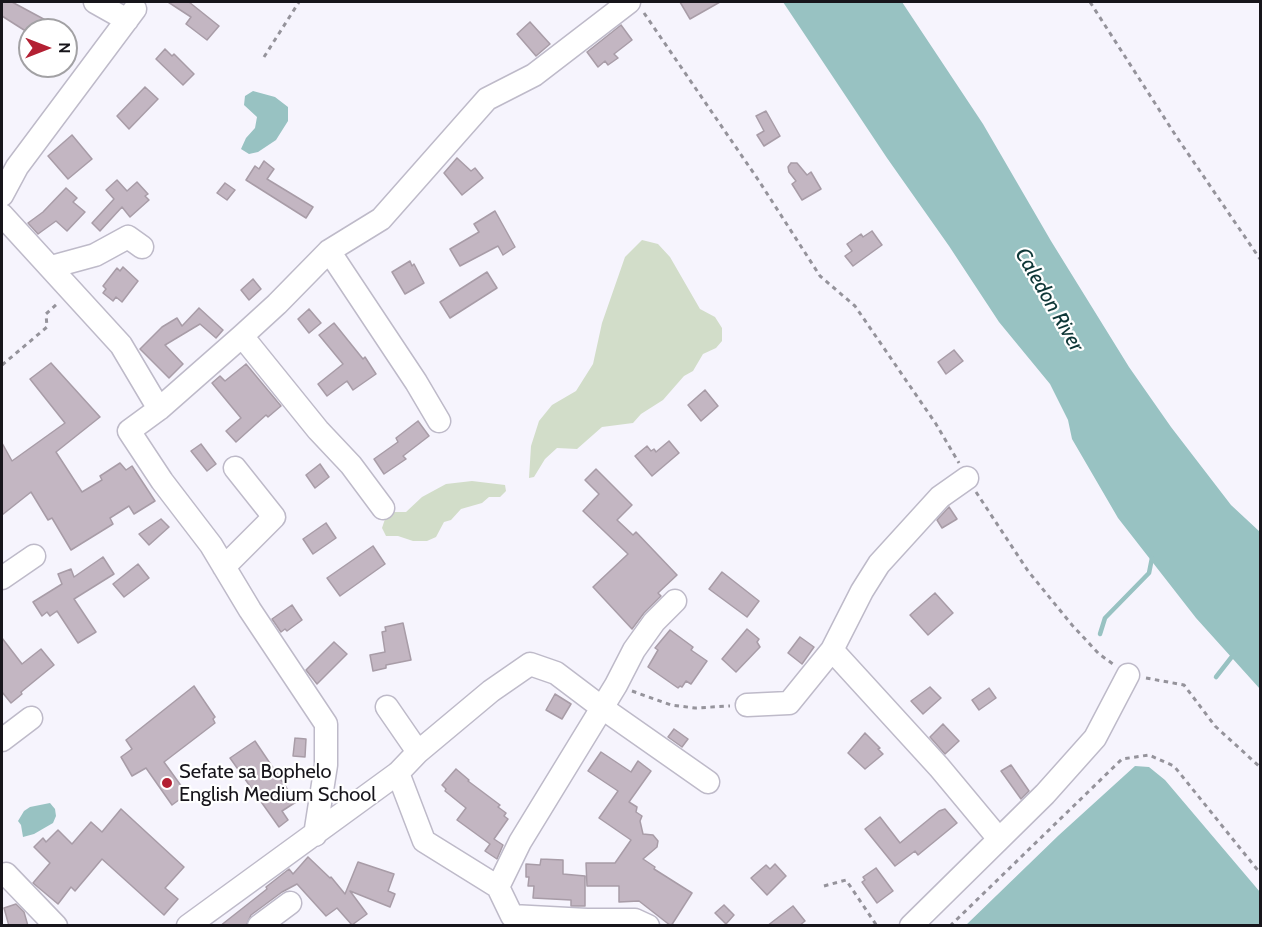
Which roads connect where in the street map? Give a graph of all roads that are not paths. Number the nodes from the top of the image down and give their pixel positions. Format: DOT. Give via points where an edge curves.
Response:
graph roads {
  1 [pos="95,2"];
  2 [pos="636,6"];
  3 [pos="2,195"];
  4 [pos="2,215"];
  5 [pos="142,247"];
  6 [pos="329,251"];
  7 [pos="51,267"];
  8 [pos="242,336"];
  9 [pos="159,409"];
  10 [pos="439,421"];
  11 [pos="235,468"];
  12 [pos="967,478"];
  13 [pos="383,508"];
  14 [pos="34,556"];
  15 [pos="224,567"];
  16 [pos="2,578"];
  17 [pos="675,601"];
  18 [pos="832,650"];
  19 [pos="1128,675"];
  20 [pos="747,705"];
  21 [pos="387,707"];
  22 [pos="601,707"];
  23 [pos="31,718"];
  24 [pos="2,740"];
  25 [pos="418,752"];
  26 [pos="398,773"];
  27 [pos="708,782"];
  28 [pos="315,835"];
  29 [pos="999,839"];
  30 [pos="6,874"];
  31 [pos="498,887"];
  32 [pos="290,903"];
  33 [pos="512,921"];
  34 [pos="56,926"];
  35 [pos="188,926"];
  36 [pos="259,926"];
  37 [pos="648,926"];
  38 [pos="911,926"];
  1 -- 3 [label="street" via="131,14 17,167"];
  2 -- 6 [label="street" via="534,75 487,99 381,219"];
  4 -- 7 [label="street"];
  5 -- 7 [label="street" via="128,237 95,255"];
  6 -- 8 [label="street"];
  6 -- 10 [label="street"];
  7 -- 9 [label="street" via="121,345"];
  8 -- 9 [label="street"];
  8 -- 13 [label="street"];
  9 -- 15 [label="street" via="129,431"];
  11 -- 15 [label="street" via="274,518"];
  12 -- 18 [label="street" via="940,497 879,564"];
  14 -- 16 [label="street"];
  15 -- 28 [label="street" via="326,724 326,765"];
  17 -- 22 [label="street" via="634,650"];
  18 -- 20 [label="street" via="789,703"];
  18 -- 29 [label="street"];
  19 -- 29 [label="street" via="1095,738"];
  21 -- 25 [label="street"];
  22 -- 25 [label="street" via="556,673 530,664"];
  22 -- 27 [label="street"];
  22 -- 31 [label="street" via="520,842"];
  23 -- 24 [label="street"];
  25 -- 26 [label="street"];
  26 -- 28 [label="street"];
  26 -- 31 [label="street" via="424,841"];
  28 -- 35 [label="street"];
  29 -- 38 [label="street"];
  30 -- 34 [label="street"];
  31 -- 33 [label="street"];
  32 -- 36 [label="street"];
  33 -- 37 [label="street" via="634,920"];
}
